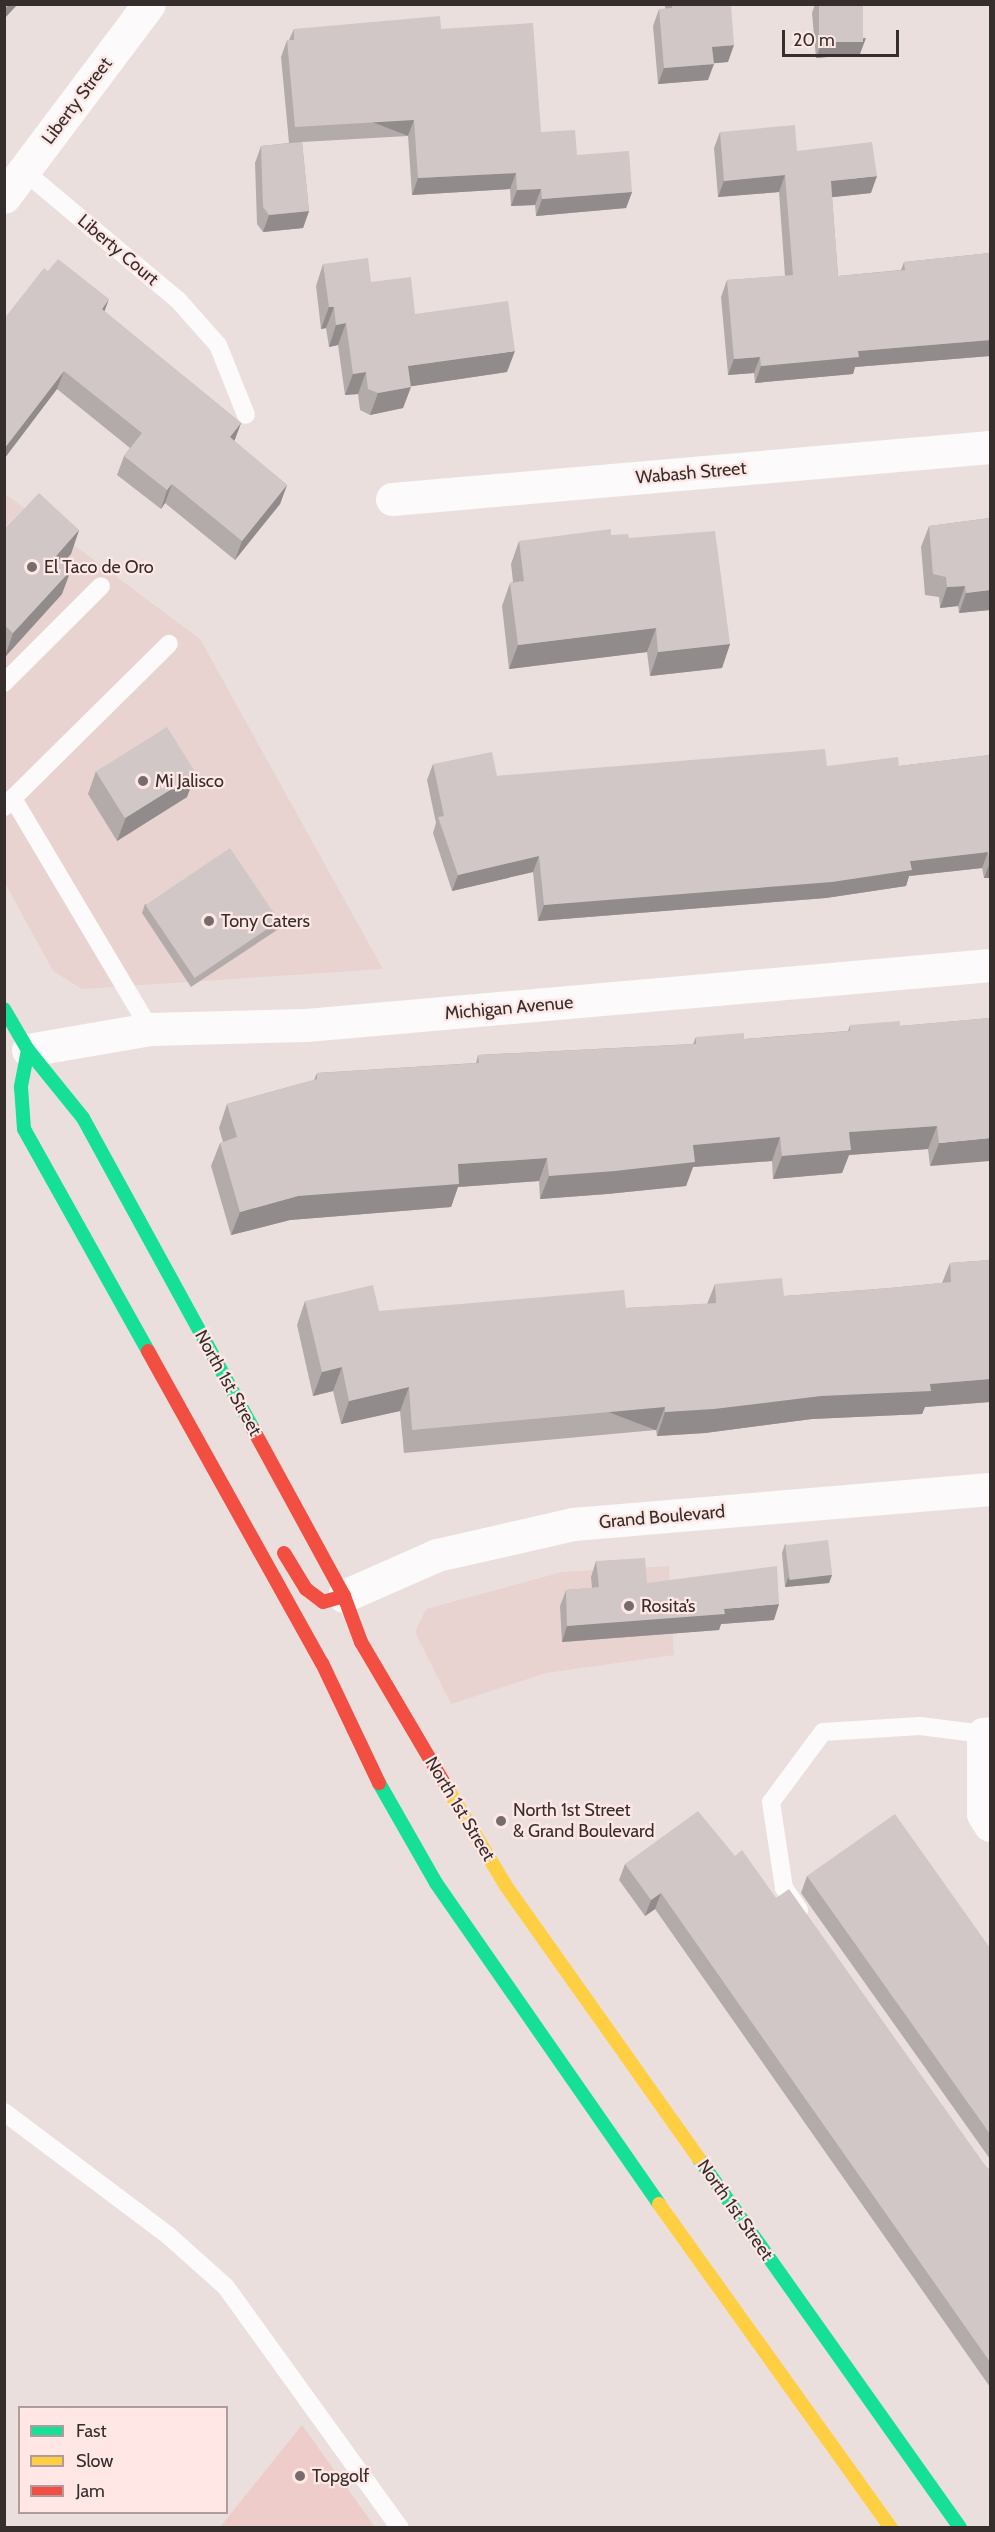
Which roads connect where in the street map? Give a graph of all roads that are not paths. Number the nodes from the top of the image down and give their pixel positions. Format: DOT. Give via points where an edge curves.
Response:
graph roads {
  1 [pos="149,4"];
  2 [pos="24,171"];
  3 [pos="4,197"];
  4 [pos="246,415"];
  5 [pos="990,447"];
  6 [pos="392,499"];
  7 [pos="101,586"];
  8 [pos="169,644"];
  9 [pos="4,683"];
  10 [pos="9,803"];
  11 [pos="990,965"];
  12 [pos="4,1009"];
  13 [pos="150,1029"];
  14 [pos="28,1050"];
  15 [pos="117,1300"];
  16 [pos="156,1334"];
  17 [pos="990,1489"];
  18 [pos="279,1543"];
  19 [pos="344,1596"];
  20 [pos="987,1733"];
  21 [pos="990,1825"];
  22 [pos="812,1927"];
  23 [pos="4,2112"];
  24 [pos="400,2528"];
  25 [pos="891,2528"];
  26 [pos="960,2528"];
  1 -- 2 [label="street, Liberty Street"];
  2 -- 3 [label="street, Liberty Street"];
  2 -- 4 [label="lane, Liberty Court" via="178,300 218,345"];
  5 -- 6 [label="street, Wabash Street"];
  7 -- 9 [label="lane"];
  8 -- 10 [label="lane"];
  10 -- 13 [label="lane"];
  11 -- 13 [label="street, Michigan Avenue" via="306,1025"];
  12 -- 14 [label="main road, North 1st Street"];
  13 -- 14 [label="street, Michigan Avenue"];
  14 -- 15 [label="main road" via="21,1087 24,1129"];
  14 -- 19 [label="main road, North 1st Street" via="83,1118"];
  15 -- 16 [label="main road"];
  15 -- 25 [label="main road" via="322,1663 390,1805 436,1883"];
  17 -- 19 [label="street, Grand Boulevard" via="573,1524 437,1555"];
  18 -- 19 [label="main road" via="306,1589 323,1602"];
  19 -- 26 [label="main road, North 1st Street" via="361,1642 506,1886"];
  20 -- 21 [label="street" via="983,1814"];
  20 -- 22 [label="lane" via="920,1726 823,1732 771,1802 784,1888"];
  23 -- 24 [label="lane" via="169,2236 226,2287"];
}
